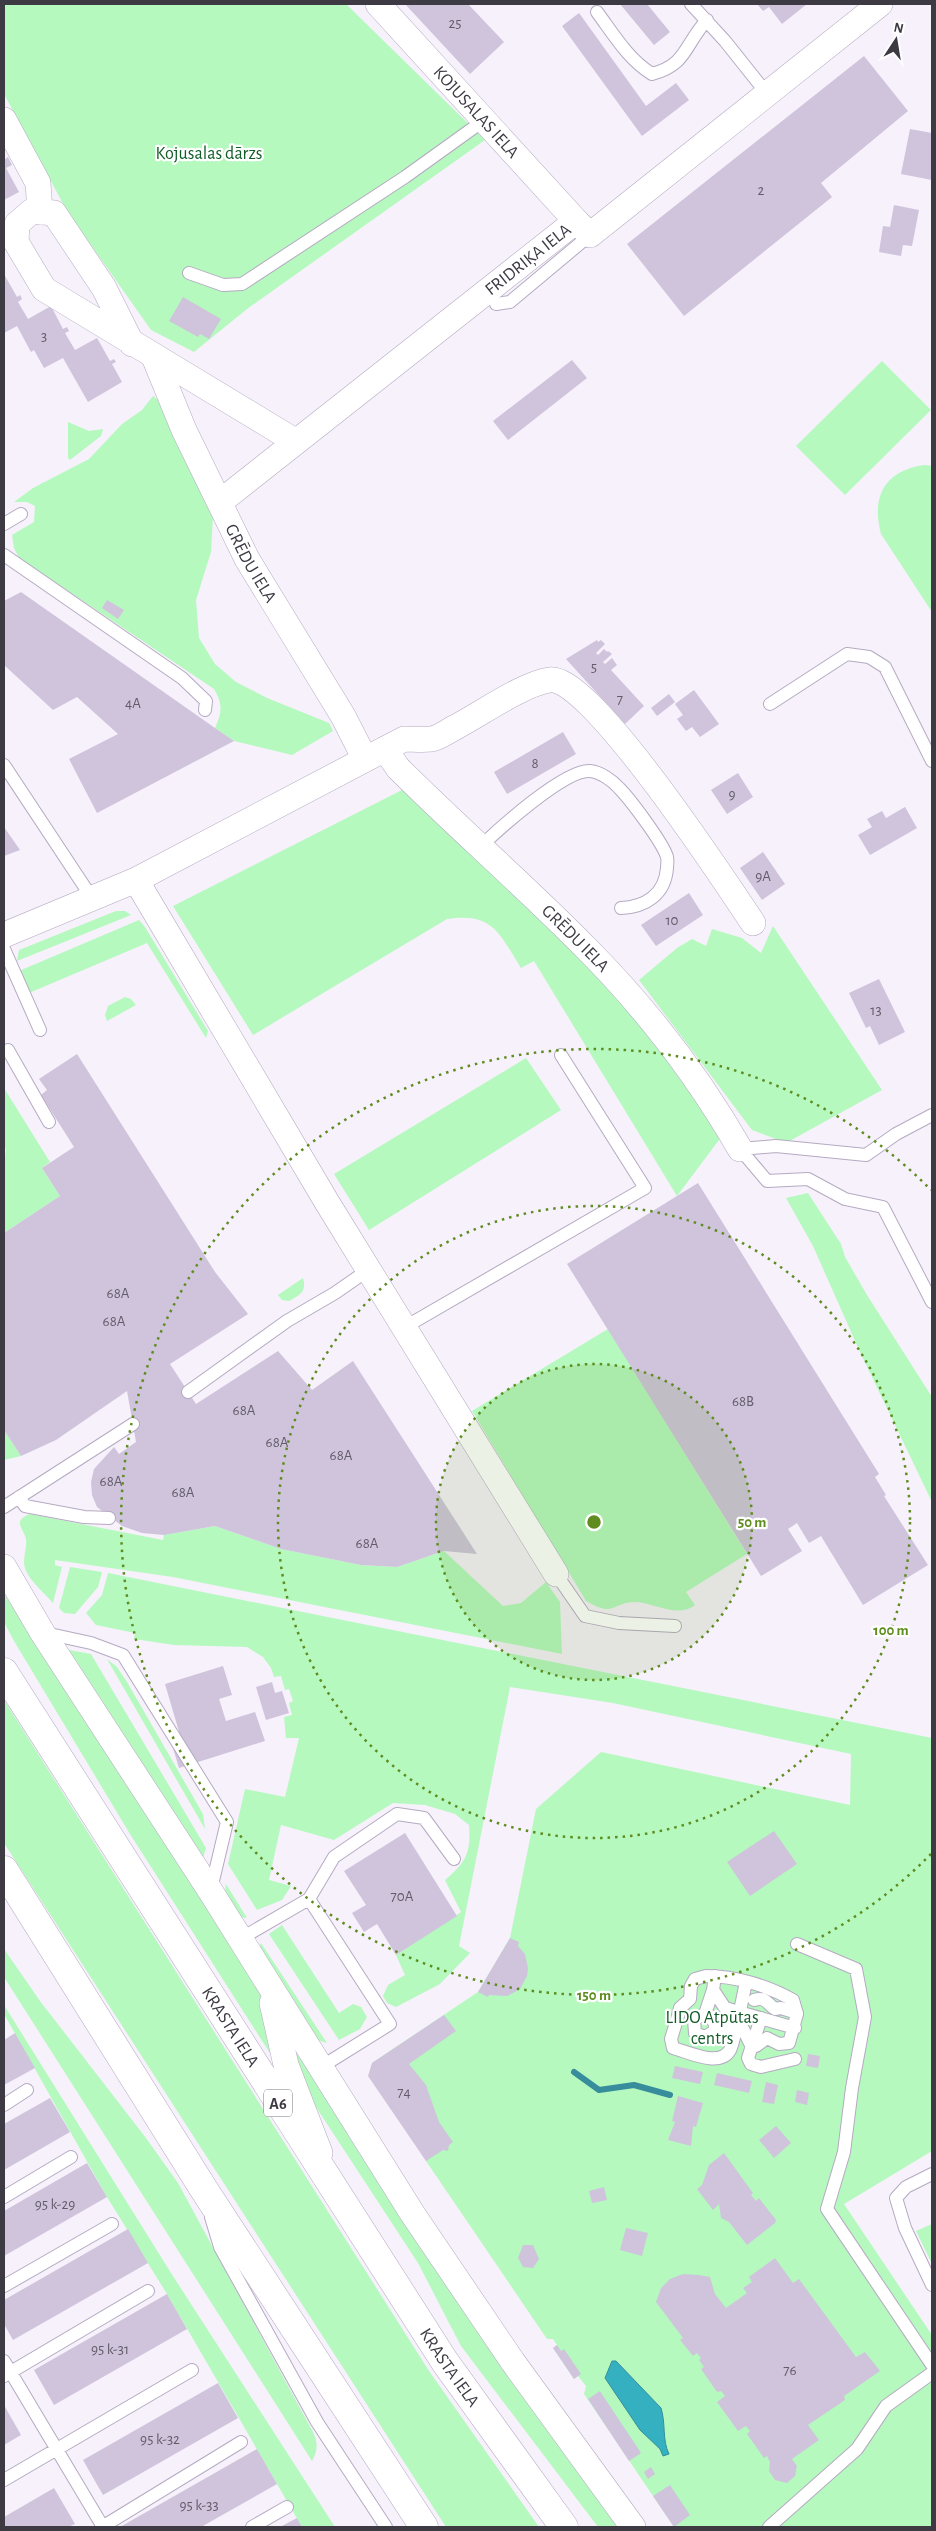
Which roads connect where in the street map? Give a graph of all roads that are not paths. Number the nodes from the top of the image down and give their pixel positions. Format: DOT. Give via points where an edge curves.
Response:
graph roads {
  1 [pos="378,4"];
  2 [pos="691,4"];
  3 [pos="880,4"];
  4 [pos="598,12"];
  5 [pos="707,20"];
  6 [pos="768,95"];
  7 [pos="4,120"];
  8 [pos="483,121"];
  9 [pos="40,212"];
  10 [pos="583,228"];
  11 [pos="189,273"];
  12 [pos="496,304"];
  13 [pos="132,344"];
  14 [pos="154,357"];
  15 [pos="295,441"];
  16 [pos="220,502"];
  17 [pos="21,514"];
  18 [pos="4,524"];
  19 [pos="4,555"];
  20 [pos="770,704"];
  21 [pos="205,710"];
  22 [pos="375,754"];
  23 [pos="932,761"];
  24 [pos="4,765"];
  25 [pos="481,846"];
  26 [pos="136,880"];
  27 [pos="92,898"];
  28 [pos="620,908"];
  29 [pos="753,923"];
  30 [pos="4,935"];
  31 [pos="4,949"];
  32 [pos="40,1030"];
  33 [pos="8,1050"];
  34 [pos="561,1055"];
  35 [pos="932,1115"];
  36 [pos="48,1122"];
  37 [pos="740,1148"];
  38 [pos="368,1270"];
  39 [pos="932,1302"];
  40 [pos="405,1328"];
  41 [pos="188,1392"];
  42 [pos="133,1424"];
  43 [pos="19,1497"];
  44 [pos="4,1507"];
  45 [pos="109,1518"];
  46 [pos="4,1567"];
  47 [pos="556,1574"];
  48 [pos="675,1626"];
  49 [pos="42,1632"];
  50 [pos="4,1672"];
  51 [pos="454,1859"];
  52 [pos="4,1870"];
  53 [pos="210,1892"];
  54 [pos="309,1899"];
  55 [pos="240,1939"];
  56 [pos="798,1944"];
  57 [pos="715,1976"];
  58 [pos="752,1983"];
  59 [pos="268,1986"];
  60 [pos="713,1990"];
  61 [pos="754,2000"];
  62 [pos="725,2008"];
  63 [pos="744,2013"];
  64 [pos="797,2013"];
  65 [pos="678,2016"];
  66 [pos="761,2018"];
  67 [pos="711,2020"];
  68 [pos="694,2023"];
  69 [pos="794,2028"];
  70 [pos="739,2030"];
  71 [pos="700,2036"];
  72 [pos="751,2045"];
  73 [pos="696,2054"];
  74 [pos="795,2059"];
  75 [pos="321,2068"];
  76 [pos="27,2090"];
  77 [pos="4,2105"];
  78 [pos="71,2157"];
  79 [pos="932,2174"];
  80 [pos="203,2188"];
  81 [pos="334,2190"];
  82 [pos="4,2197"];
  83 [pos="112,2224"];
  84 [pos="932,2285"];
  85 [pos="4,2286"];
  86 [pos="148,2292"];
  87 [pos="932,2365"];
  88 [pos="6,2370"];
  89 [pos="192,2370"];
  90 [pos="932,2373"];
  91 [pos="241,2442"];
  92 [pos="56,2450"];
  93 [pos="4,2480"];
  94 [pos="288,2507"];
  95 [pos="103,2527"];
  96 [pos="252,2527"];
  97 [pos="386,2527"];
  98 [pos="424,2527"];
  99 [pos="564,2527"];
  100 [pos="633,2527"];
  101 [pos="769,2527"];
  1 -- 8 [label="street, KOJUSALAS IELA"];
  2 -- 5 [label="lane"];
  3 -- 6 [label="street, FRIDRIĶA IELA"];
  4 -- 5 [label="lane" via="624,50 652,74 668,70 680,60 690,40"];
  5 -- 6 [label="lane"];
  6 -- 10 [label="street, FRIDRIĶA IELA"];
  7 -- 9 [label="street" via="38,183"];
  8 -- 10 [label="street, KOJUSALAS IELA"];
  8 -- 11 [label="lane" via="405,177 242,284 223,285"];
  9 -- 13 [label="street" via="54,213 104,288"];
  9 -- 13 [label="street" via="32,211 16,224 16,242 44,289"];
  10 -- 12 [label="lane" via="510,302"];
  10 -- 15 [label="street, FRIDRIĶA IELA"];
  13 -- 14 [label="street"];
  14 -- 15 [label="street"];
  14 -- 16 [label="street, GRĒDU IELA" via="184,430"];
  15 -- 16 [label="street, FRIDRIĶA IELA"];
  16 -- 22 [label="street, GRĒDU IELA" via="246,559 343,716"];
  17 -- 18 [label="lane"];
  19 -- 21 [label="lane" via="182,678 206,701"];
  20 -- 23 [label="lane" via="847,654 869,657 885,667"];
  22 -- 25 [label="street, GRĒDU IELA" via="398,768"];
  22 -- 26 [label="street"];
  22 -- 29 [label="street" via="404,739 432,739 531,686 551,679 561,681 585,699 657,783"];
  24 -- 27 [label="lane"];
  25 -- 28 [label="lane" via="508,820 576,773 590,771 604,776 619,787 668,858 659,892 648,902 633,908"];
  25 -- 37 [label="street, GRĒDU IELA" via="586,947 644,1012 719,1113"];
  26 -- 27 [label="street"];
  26 -- 38 [label="street"];
  27 -- 30 [label="street"];
  31 -- 32 [label="lane"];
  33 -- 36 [label="lane"];
  34 -- 40 [label="lane" via="645,1188"];
  35 -- 37 [label="lane" via="866,1155 776,1146"];
  37 -- 39 [label="lane" via="766,1181 808,1179 845,1199 883,1207"];
  38 -- 40 [label="street"];
  38 -- 41 [label="lane" via="287,1321"];
  40 -- 47 [label="street"];
  42 -- 43 [label="lane"];
  43 -- 44 [label="lane"];
  43 -- 45 [label="lane" via="25,1506 84,1517"];
  46 -- 49 [label="street"];
  47 -- 48 [label="lane" via="585,1616 619,1623"];
  49 -- 53 [label="street"];
  49 -- 53 [label="lane" via="91,1643 123,1655 227,1822"];
  50 -- 81 [label="highway, KRASTA IELA / A6"];
  51 -- 54 [label="lane" via="424,1818 397,1814 334,1857"];
  52 -- 80 [label="highway"];
  53 -- 55 [label="street"];
  54 -- 55 [label="lane"];
  54 -- 75 [label="lane" via="390,2024"];
  55 -- 59 [label="street"];
  56 -- 87 [label="lane" via="856,1969 865,2018 844,2152 827,2209"];
  57 -- 58 [label="lane"];
  57 -- 60 [label="lane"];
  57 -- 65 [label="lane" via="695,1980 690,1999 680,2008"];
  58 -- 61 [label="lane"];
  58 -- 63 [label="lane"];
  58 -- 64 [label="lane" via="774,1989 793,2000"];
  59 -- 75 [label="street"];
  59 -- 81 [label="street" via="286,2066"];
  60 -- 62 [label="lane"];
  60 -- 67 [label="lane"];
  61 -- 63 [label="lane"];
  61 -- 64 [label="lane" via="768,2000 775,2009"];
  62 -- 63 [label="lane"];
  62 -- 67 [label="lane"];
  63 -- 66 [label="lane"];
  63 -- 70 [label="lane"];
  64 -- 69 [label="lane"];
  65 -- 68 [label="lane"];
  65 -- 73 [label="lane" via="671,2046"];
  66 -- 69 [label="lane"];
  66 -- 72 [label="lane"];
  67 -- 68 [label="lane" via="699,2015"];
  67 -- 70 [label="lane"];
  67 -- 71 [label="lane" via="711,2035"];
  68 -- 71 [label="lane" via="695,2033"];
  69 -- 72 [label="lane" via="788,2043 780,2044 768,2038 756,2046"];
  70 -- 72 [label="lane"];
  70 -- 73 [label="lane" via="725,2056 714,2059"];
  71 -- 73 [label="lane"];
  72 -- 74 [label="lane" via="748,2058 751,2064 761,2066"];
  75 -- 100 [label="street" via="472,2304"];
  76 -- 77 [label="lane"];
  78 -- 82 [label="lane"];
  79 -- 84 [label="lane" via="906,2187 896,2198 905,2228"];
  80 -- 97 [label="lane" via="220,2247 317,2422"];
  80 -- 98 [label="highway"];
  81 -- 99 [label="highway, KRASTA IELA / A6" via="445,2362"];
  83 -- 85 [label="lane"];
  86 -- 88 [label="lane"];
  88 -- 92 [label="lane"];
  89 -- 92 [label="lane"];
  90 -- 101 [label="lane" via="886,2406 857,2449"];
  91 -- 95 [label="lane"];
  92 -- 93 [label="lane"];
  92 -- 95 [label="lane"];
  94 -- 96 [label="lane"];
}
